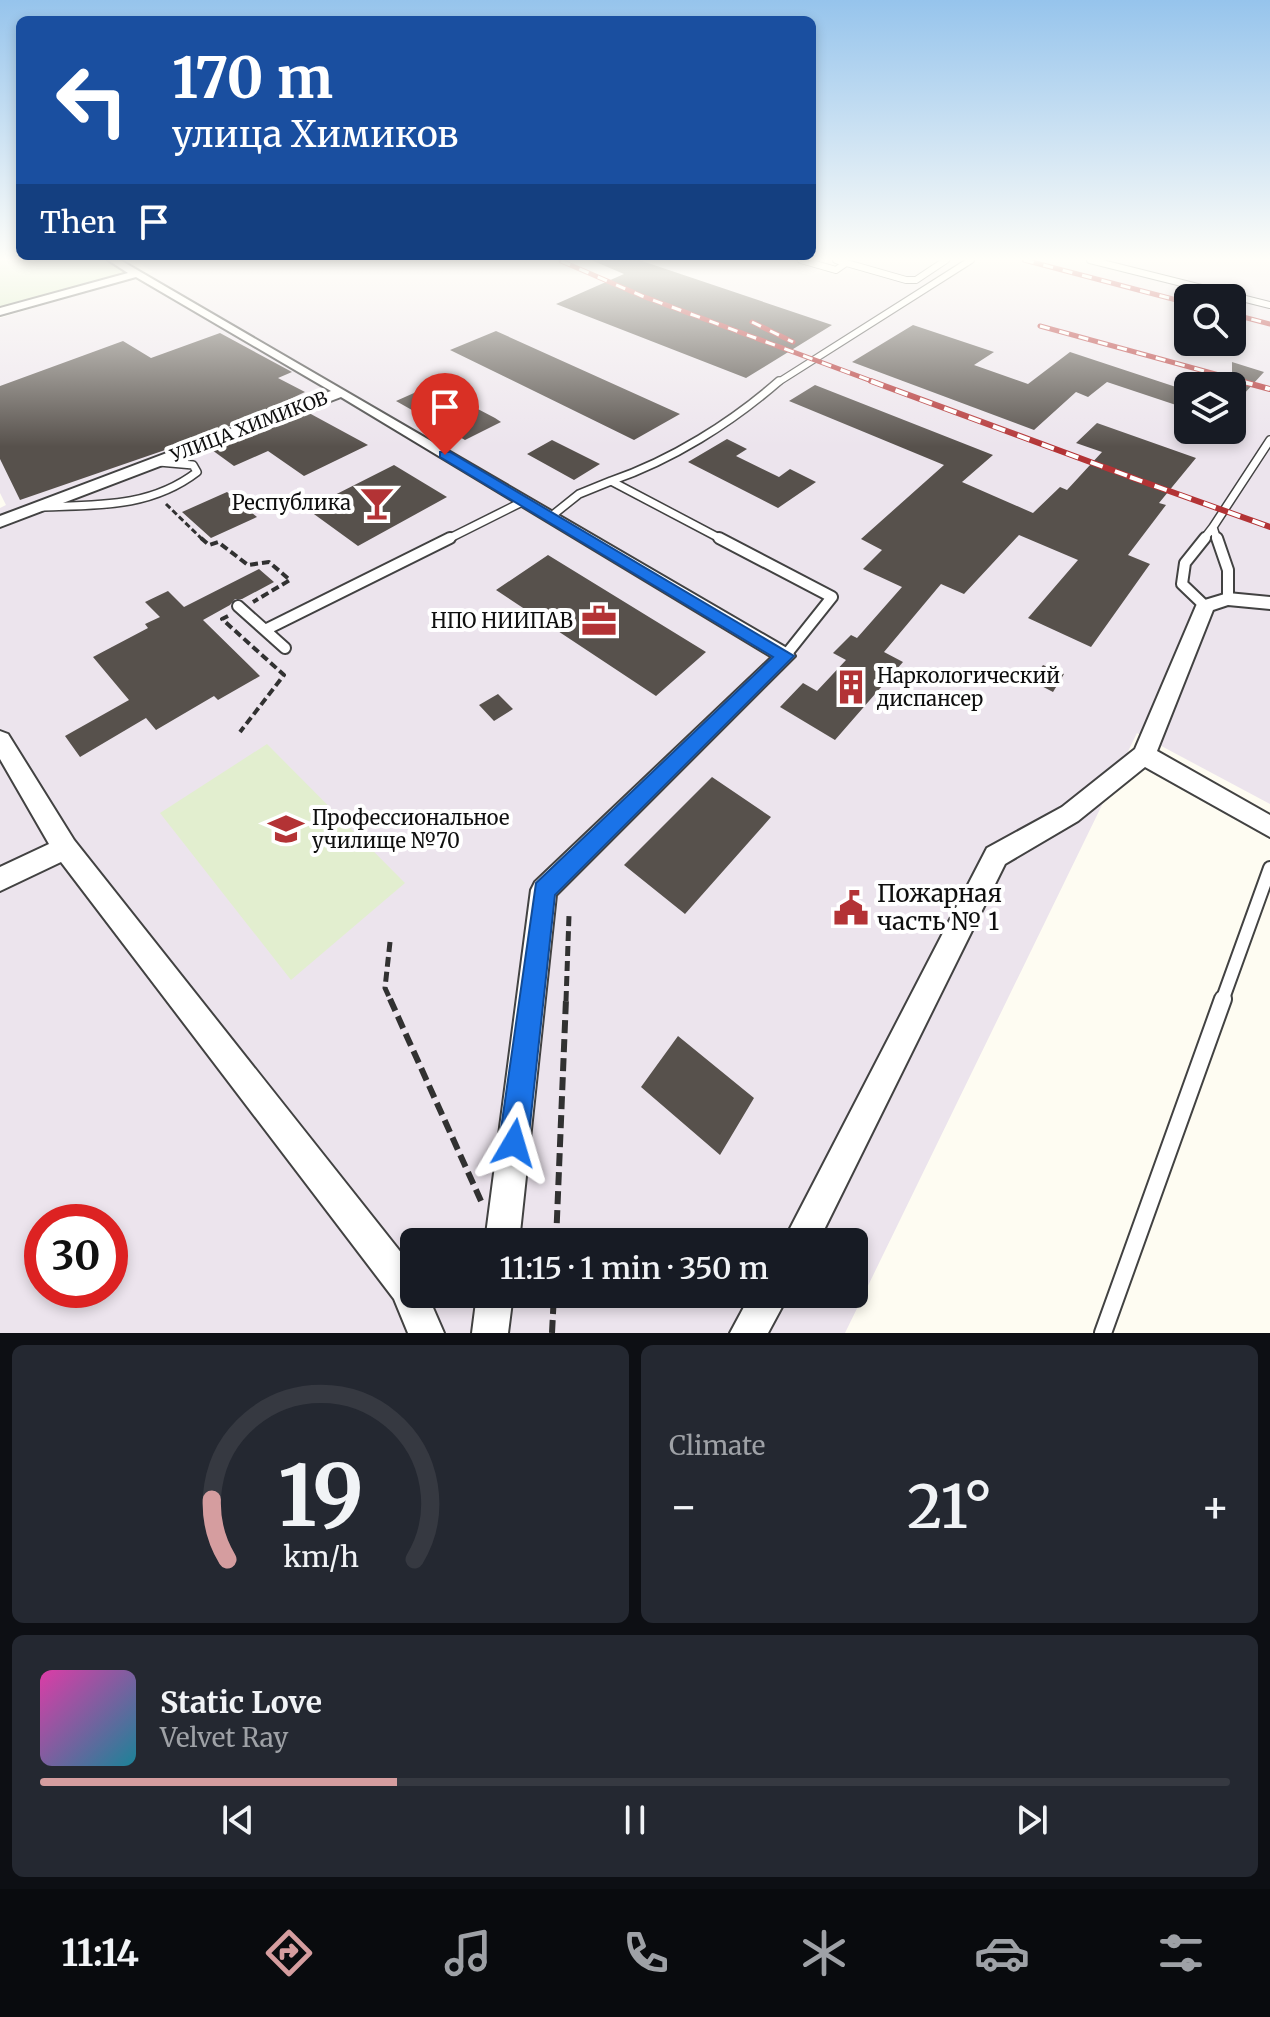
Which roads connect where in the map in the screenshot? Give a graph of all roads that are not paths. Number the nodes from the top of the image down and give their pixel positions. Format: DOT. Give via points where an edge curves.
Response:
graph roads {
  1 [pos="220,322"];
  2 [pos="872,322"];
  3 [pos="342,392"];
  4 [pos="1270,440"];
  5 [pos="156,463"];
  6 [pos="611,481"];
  7 [pos="522,502"];
  8 [pos="34,508"];
  9 [pos="549,518"];
  10 [pos="0,522"];
  11 [pos="1213,527"];
  12 [pos="1217,602"];
  13 [pos="1270,603"];
  14 [pos="238,606"];
  15 [pos="265,630"];
  16 [pos="285,648"];
  17 [pos="785,656"];
  18 [pos="0,740"];
  19 [pos="1144,755"];
  20 [pos="1270,827"];
  21 [pos="65,848"];
  22 [pos="1270,868"];
  23 [pos="0,879"];
  24 [pos="503,1228"];
  25 [pos="807,1228"];
  26 [pos="493,1308"];
  27 [pos="763,1308"];
  28 [pos="426,1333"];
  29 [pos="490,1333"];
  30 [pos="748,1333"];
  31 [pos="1103,1333"];
  1 -- 3 [label="street, УЛИЦА ХИМИКОВ"];
  2 -- 6 [label="lane" via="785,376 742,413"];
  3 -- 5 [label="street, УЛИЦА ХИМИКОВ"];
  3 -- 7 [label="street, УЛИЦА ХИМИКОВ"];
  4 -- 11 [label="lane"];
  5 -- 8 [label="street, УЛИЦА ХИМИКОВ"];
  5 -- 8 [label="lane" via="185,462 197,472 158,497"];
  6 -- 9 [label="lane" via="579,494"];
  6 -- 17 [label="lane" via="832,597"];
  7 -- 9 [label="street, УЛИЦА ХИМИКОВ"];
  7 -- 15 [label="lane"];
  8 -- 10 [label="street, УЛИЦА ХИМИКОВ"];
  9 -- 17 [label="street, УЛИЦА ХИМИКОВ"];
  11 -- 12 [label="lane" via="1228,570"];
  11 -- 12 [label="lane" via="1185,563 1182,584"];
  12 -- 13 [label="street"];
  12 -- 19 [label="street"];
  14 -- 15 [label="lane"];
  15 -- 16 [label="lane"];
  17 -- 24 [label="street" via="544,890"];
  18 -- 21 [label="street"];
  19 -- 20 [label="street"];
  19 -- 25 [label="street" via="1070,814 996,856"];
  21 -- 23 [label="street"];
  21 -- 28 [label="street" via="406,1287"];
  22 -- 31 [label="lane"];
  26 -- 29 [label="street"];
  27 -- 30 [label="street"];
}
